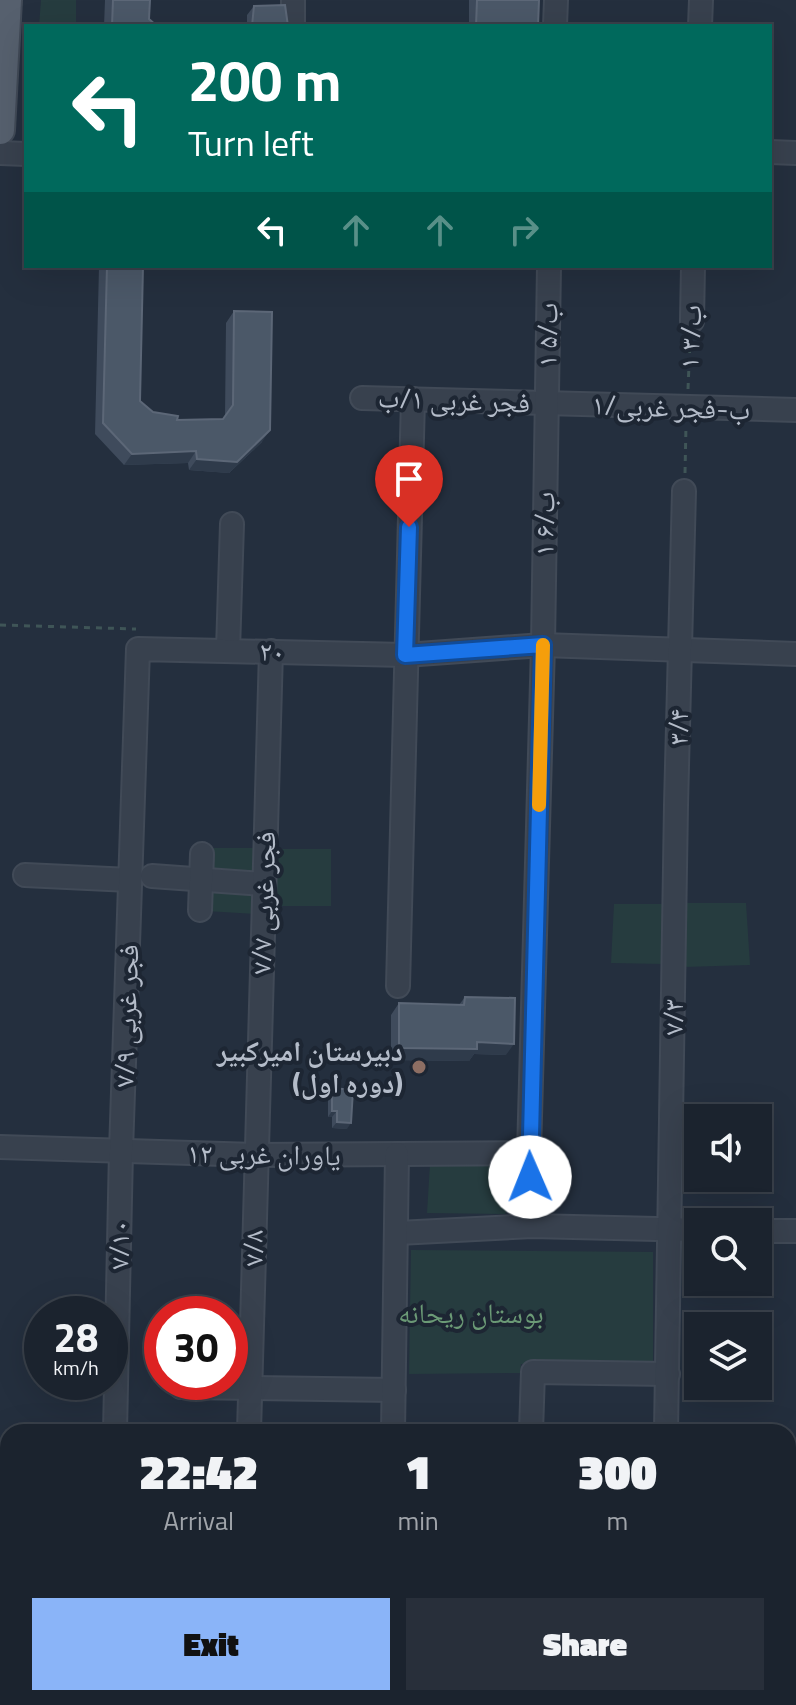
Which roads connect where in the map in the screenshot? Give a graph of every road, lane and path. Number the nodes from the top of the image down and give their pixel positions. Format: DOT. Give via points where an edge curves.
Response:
graph roads {
  1 [pos="7,0"];
  2 [pos="293,0"];
  3 [pos="556,0"];
  4 [pos="701,0"];
  5 [pos="293,24"];
  6 [pos="555,24"];
  7 [pos="700,24"];
  8 [pos="0,130"];
  9 [pos="772,152"];
  10 [pos="0,153"];
  11 [pos="796,153"];
  12 [pos="24,154"];
  13 [pos="549,268"];
  14 [pos="693,268"];
  15 [pos="692,321"];
  16 [pos="362,398"];
  17 [pos="413,399"];
  18 [pos="546,403"];
  19 [pos="686,409"];
  20 [pos="796,410"];
  21 [pos="684,491"];
  22 [pos="232,524"];
  23 [pos="0,625"];
  24 [pos="543,645"];
  25 [pos="138,649"];
  26 [pos="228,650"];
  27 [pos="679,650"];
  28 [pos="271,651"];
  29 [pos="796,654"];
  30 [pos="405,655"];
  31 [pos="676,805"];
  32 [pos="202,854"];
  33 [pos="25,875"];
  34 [pos="152,876"];
  35 [pos="201,879"];
  36 [pos="130,880"];
  37 [pos="264,884"];
  38 [pos="200,910"];
  39 [pos="398,986"];
  40 [pos="0,1147"];
  41 [pos="121,1151"];
  42 [pos="529,1153"];
  43 [pos="397,1154"];
  44 [pos="255,1155"];
  45 [pos="532,1226"];
  46 [pos="670,1230"];
  47 [pos="684,1230"];
  48 [pos="772,1231"];
  49 [pos="796,1231"];
  50 [pos="398,1233"];
  51 [pos="668,1374"];
  52 [pos="250,1389"];
  53 [pos="394,1390"];
  54 [pos="115,1424"];
  55 [pos="249,1424"];
  56 [pos="393,1424"];
  57 [pos="531,1424"];
  58 [pos="666,1424"];
  59 [pos="0,1455"];
  60 [pos="0,1467"];
  1 -- 8 [label="main road"];
  2 -- 5 [label="street"];
  3 -- 6 [label="street"];
  4 -- 7 [label="street"];
  9 -- 11 [label="street"];
  10 -- 12 [label="street"];
  13 -- 18 [label="street, ۱ ب/۵"];
  14 -- 15 [label="street, ۱ ب/۳"];
  15 -- 19 [label="path, ۱ ب/۳"];
  16 -- 17 [label="street, فجر غربی ۱/ب"];
  17 -- 18 [label="street, فجر غربی ۱/ب"];
  17 -- 30 [label="street"];
  18 -- 19 [label="street, ۱/ب-فجر غربی"];
  18 -- 24 [label="street, ۱ ب/۶"];
  19 -- 20 [label="street, ۱/ب-فجر غربی"];
  19 -- 21 [label="path, ۱ ب/۳"];
  21 -- 27 [label="street, ۳/۴"];
  22 -- 26 [label="street"];
  23 -- 25 [label="path" via="136,628"];
  24 -- 27 [label="street, ۲۰"];
  24 -- 30 [label="street, ۲۰"];
  24 -- 42 [label="street, ۱ ب/۶"];
  25 -- 26 [label="street, ۲۰"];
  25 -- 36 [label="street, ۷/۹ فجر غربی"];
  26 -- 28 [label="street, ۲۰"];
  27 -- 29 [label="street, ۲۰"];
  27 -- 31 [label="street, ۳/۴"];
  28 -- 30 [label="street, ۲۰"];
  28 -- 37 [label="street, ۷/۷ فجر غربی"];
  30 -- 39 [label="street"];
  31 -- 46 [label="street, ۷/۳"];
  32 -- 35 [label="street"];
  33 -- 36 [label="street"];
  34 -- 35 [label="street"];
  35 -- 37 [label="street"];
  35 -- 38 [label="street"];
  36 -- 41 [label="street, ۷/۹ فجر غربی"];
  37 -- 44 [label="street, ۷/۷ فجر غربی"];
  40 -- 41 [label="street, ۱۲ یاوران غربی"];
  41 -- 44 [label="street, ۱۲ یاوران غربی"];
  41 -- 54 [label="street, ۷/۱۰"];
  42 -- 43 [label="street, ۱۲ یاوران غربی"];
  42 -- 45 [label="street, ۱ ب/۶"];
  43 -- 44 [label="street, ۱۲ یاوران غربی"];
  43 -- 50 [label="street"];
  44 -- 52 [label="street, ۷/۸"];
  45 -- 46 [label="street"];
  45 -- 50 [label="street"];
  46 -- 47 [label="street"];
  46 -- 51 [label="street, ۷/۳"];
  48 -- 49 [label="street"];
  50 -- 53 [label="street"];
  51 -- 57 [label="street" via="533,1372"];
  51 -- 58 [label="street, ۷/۳"];
  52 -- 53 [label="street"];
  52 -- 55 [label="street, ۷/۸"];
  53 -- 56 [label="street"];
  59 -- 60 [label="main road"];
}
